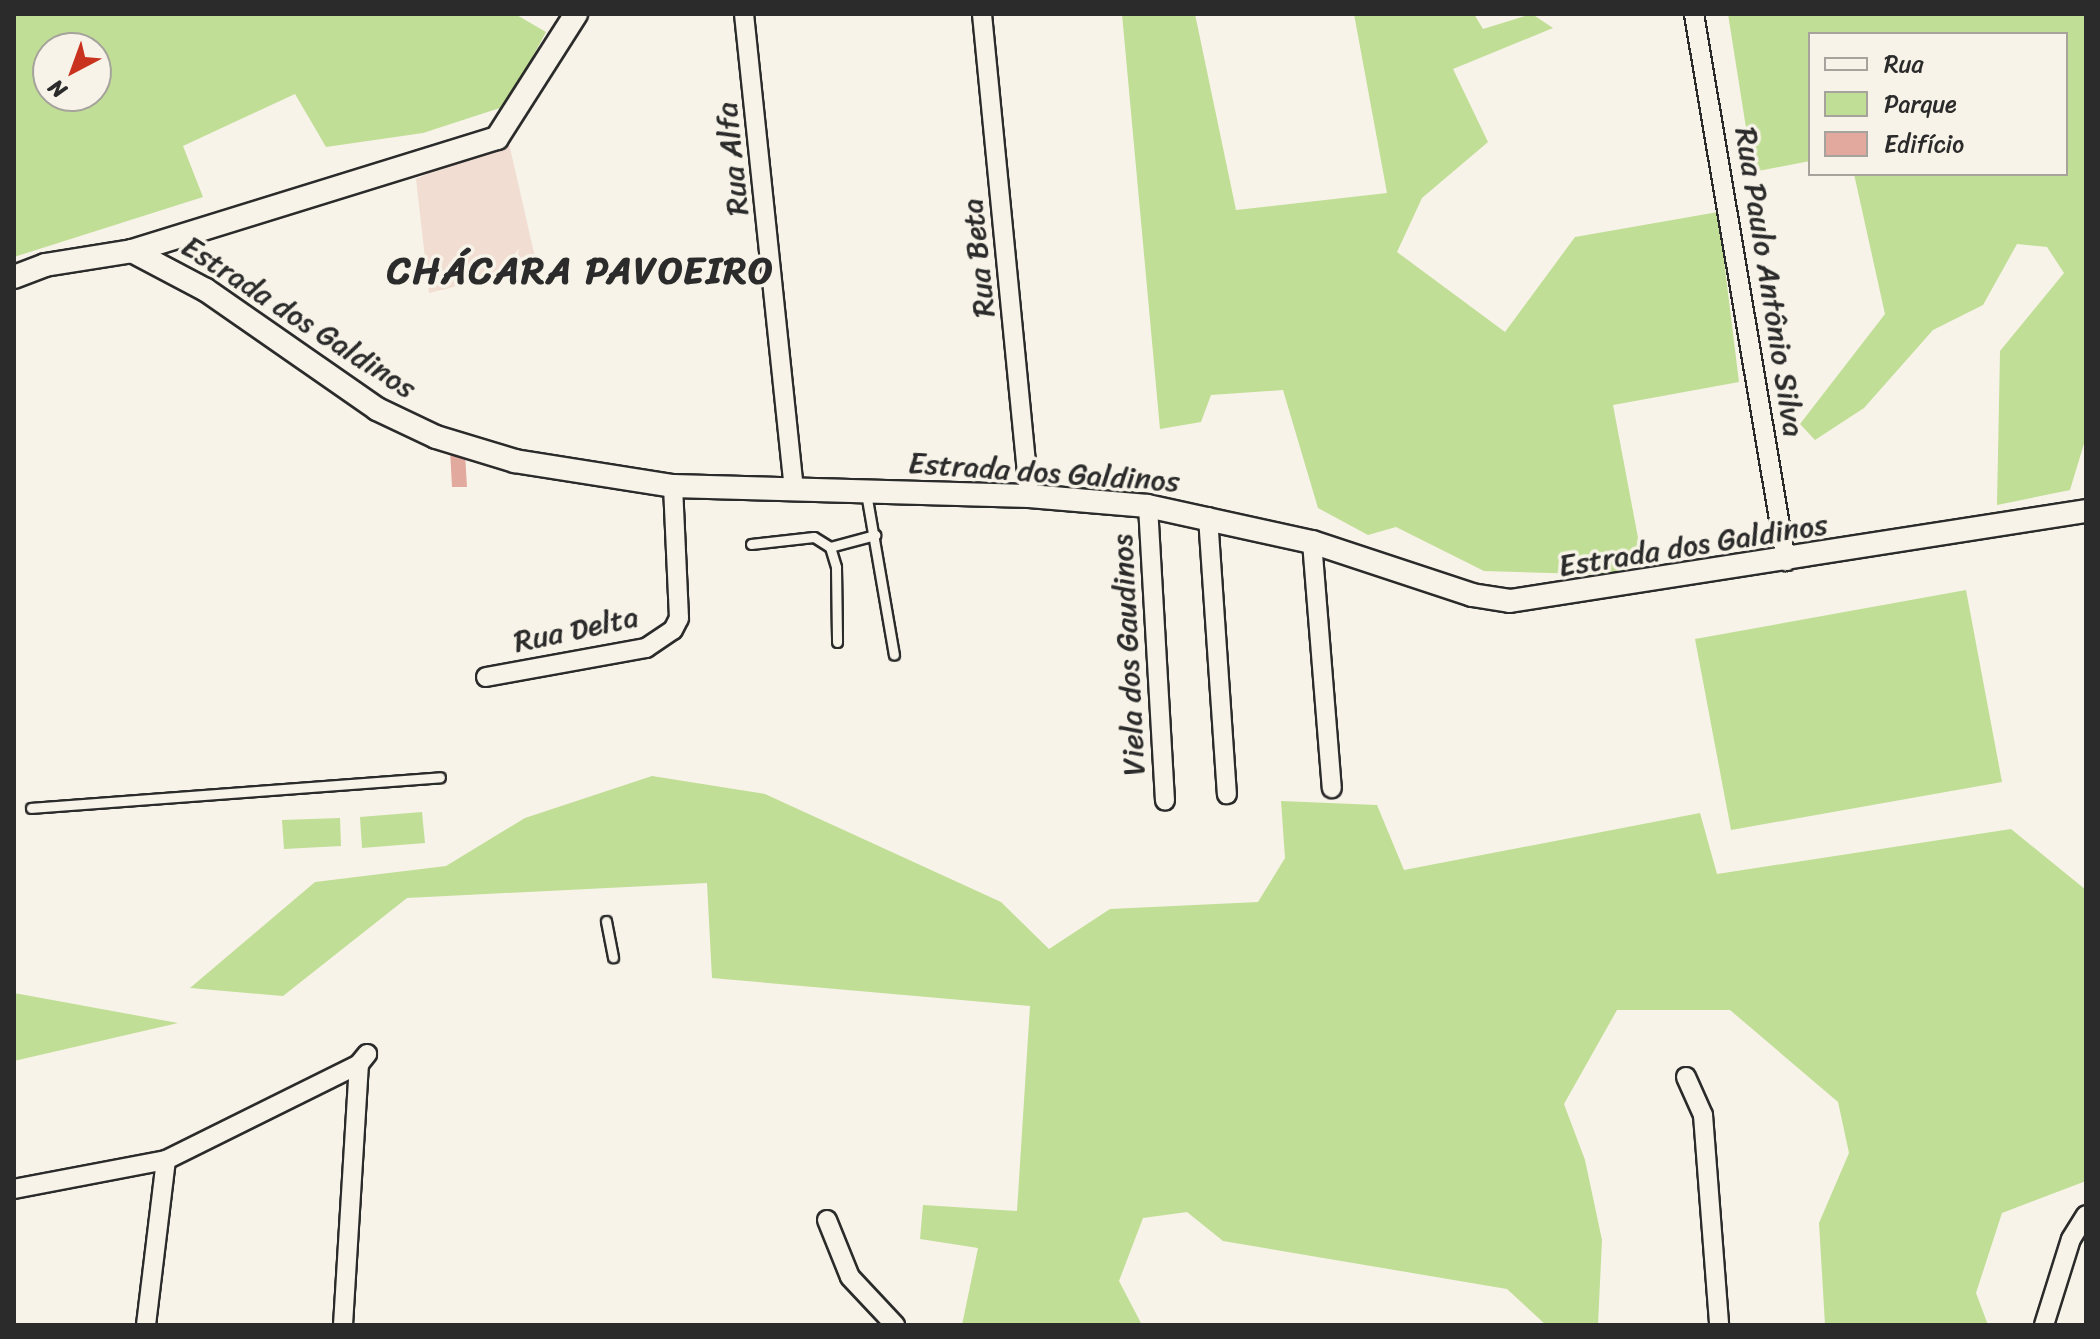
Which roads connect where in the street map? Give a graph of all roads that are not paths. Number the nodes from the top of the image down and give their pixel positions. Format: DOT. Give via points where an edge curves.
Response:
graph roads {
  1 [pos="576,14"];
  2 [pos="744,14"];
  3 [pos="982,14"];
  4 [pos="1694,14"];
  5 [pos="132,251"];
  6 [pos="14,277"];
  7 [pos="673,486"];
  8 [pos="794,489"];
  9 [pos="865,490"];
  10 [pos="1029,496"];
  11 [pos="1148,506"];
  12 [pos="2086,511"];
  13 [pos="1208,517"];
  14 [pos="875,535"];
  15 [pos="1312,542"];
  16 [pos="751,544"];
  17 [pos="830,547"];
  18 [pos="1786,561"];
  19 [pos="837,642"];
  20 [pos="894,655"];
  21 [pos="486,677"];
  22 [pos="440,777"];
  23 [pos="1332,788"];
  24 [pos="1227,794"];
  25 [pos="1165,801"];
  26 [pos="31,808"];
  27 [pos="606,921"];
  28 [pos="613,957"];
  29 [pos="1686,1077"];
  30 [pos="166,1160"];
  31 [pos="14,1189"];
  32 [pos="2086,1215"];
  33 [pos="827,1220"];
  34 [pos="146,1325"];
  35 [pos="343,1325"];
  36 [pos="895,1325"];
  37 [pos="1719,1325"];
  38 [pos="2044,1325"];
  1 -- 5 [label="street" via="497,138"];
  2 -- 8 [label="street, Rua Alfa"];
  3 -- 10 [label="street, Rua Beta"];
  4 -- 18 [label="street, Rua Paulo Antônio Silva"];
  5 -- 6 [label="street" via="45,265"];
  5 -- 7 [label="street, Estrada dos Galdinos" via="169,266 334,382 436,437 515,461"];
  7 -- 8 [label="street, Estrada dos Galdinos"];
  7 -- 21 [label="street, Rua Delta" via="679,618 673,630 646,648"];
  8 -- 9 [label="street, Estrada dos Galdinos"];
  9 -- 10 [label="street, Estrada dos Galdinos"];
  9 -- 14 [label="lane"];
  10 -- 11 [label="street, Estrada dos Galdinos"];
  11 -- 13 [label="street, Estrada dos Galdinos"];
  11 -- 25 [label="street, Viela dos Gaudinos"];
  12 -- 18 [label="street, Estrada dos Galdinos"];
  13 -- 15 [label="street, Estrada dos Galdinos"];
  13 -- 24 [label="street"];
  14 -- 17 [label="lane"];
  14 -- 20 [label="lane"];
  15 -- 18 [label="street, Estrada dos Galdinos" via="1472,595 1510,601"];
  15 -- 23 [label="street"];
  16 -- 17 [label="lane" via="814,537"];
  17 -- 19 [label="lane" via="836,567"];
  22 -- 26 [label="lane"];
  27 -- 28 [label="lane"];
  29 -- 37 [label="street" via="1703,1115"];
  30 -- 31 [label="street"];
  30 -- 34 [label="street"];
  30 -- 35 [label="street" via="363,1059"];
  32 -- 38 [label="street" via="2071,1239"];
  33 -- 36 [label="street" via="850,1277"];
}
